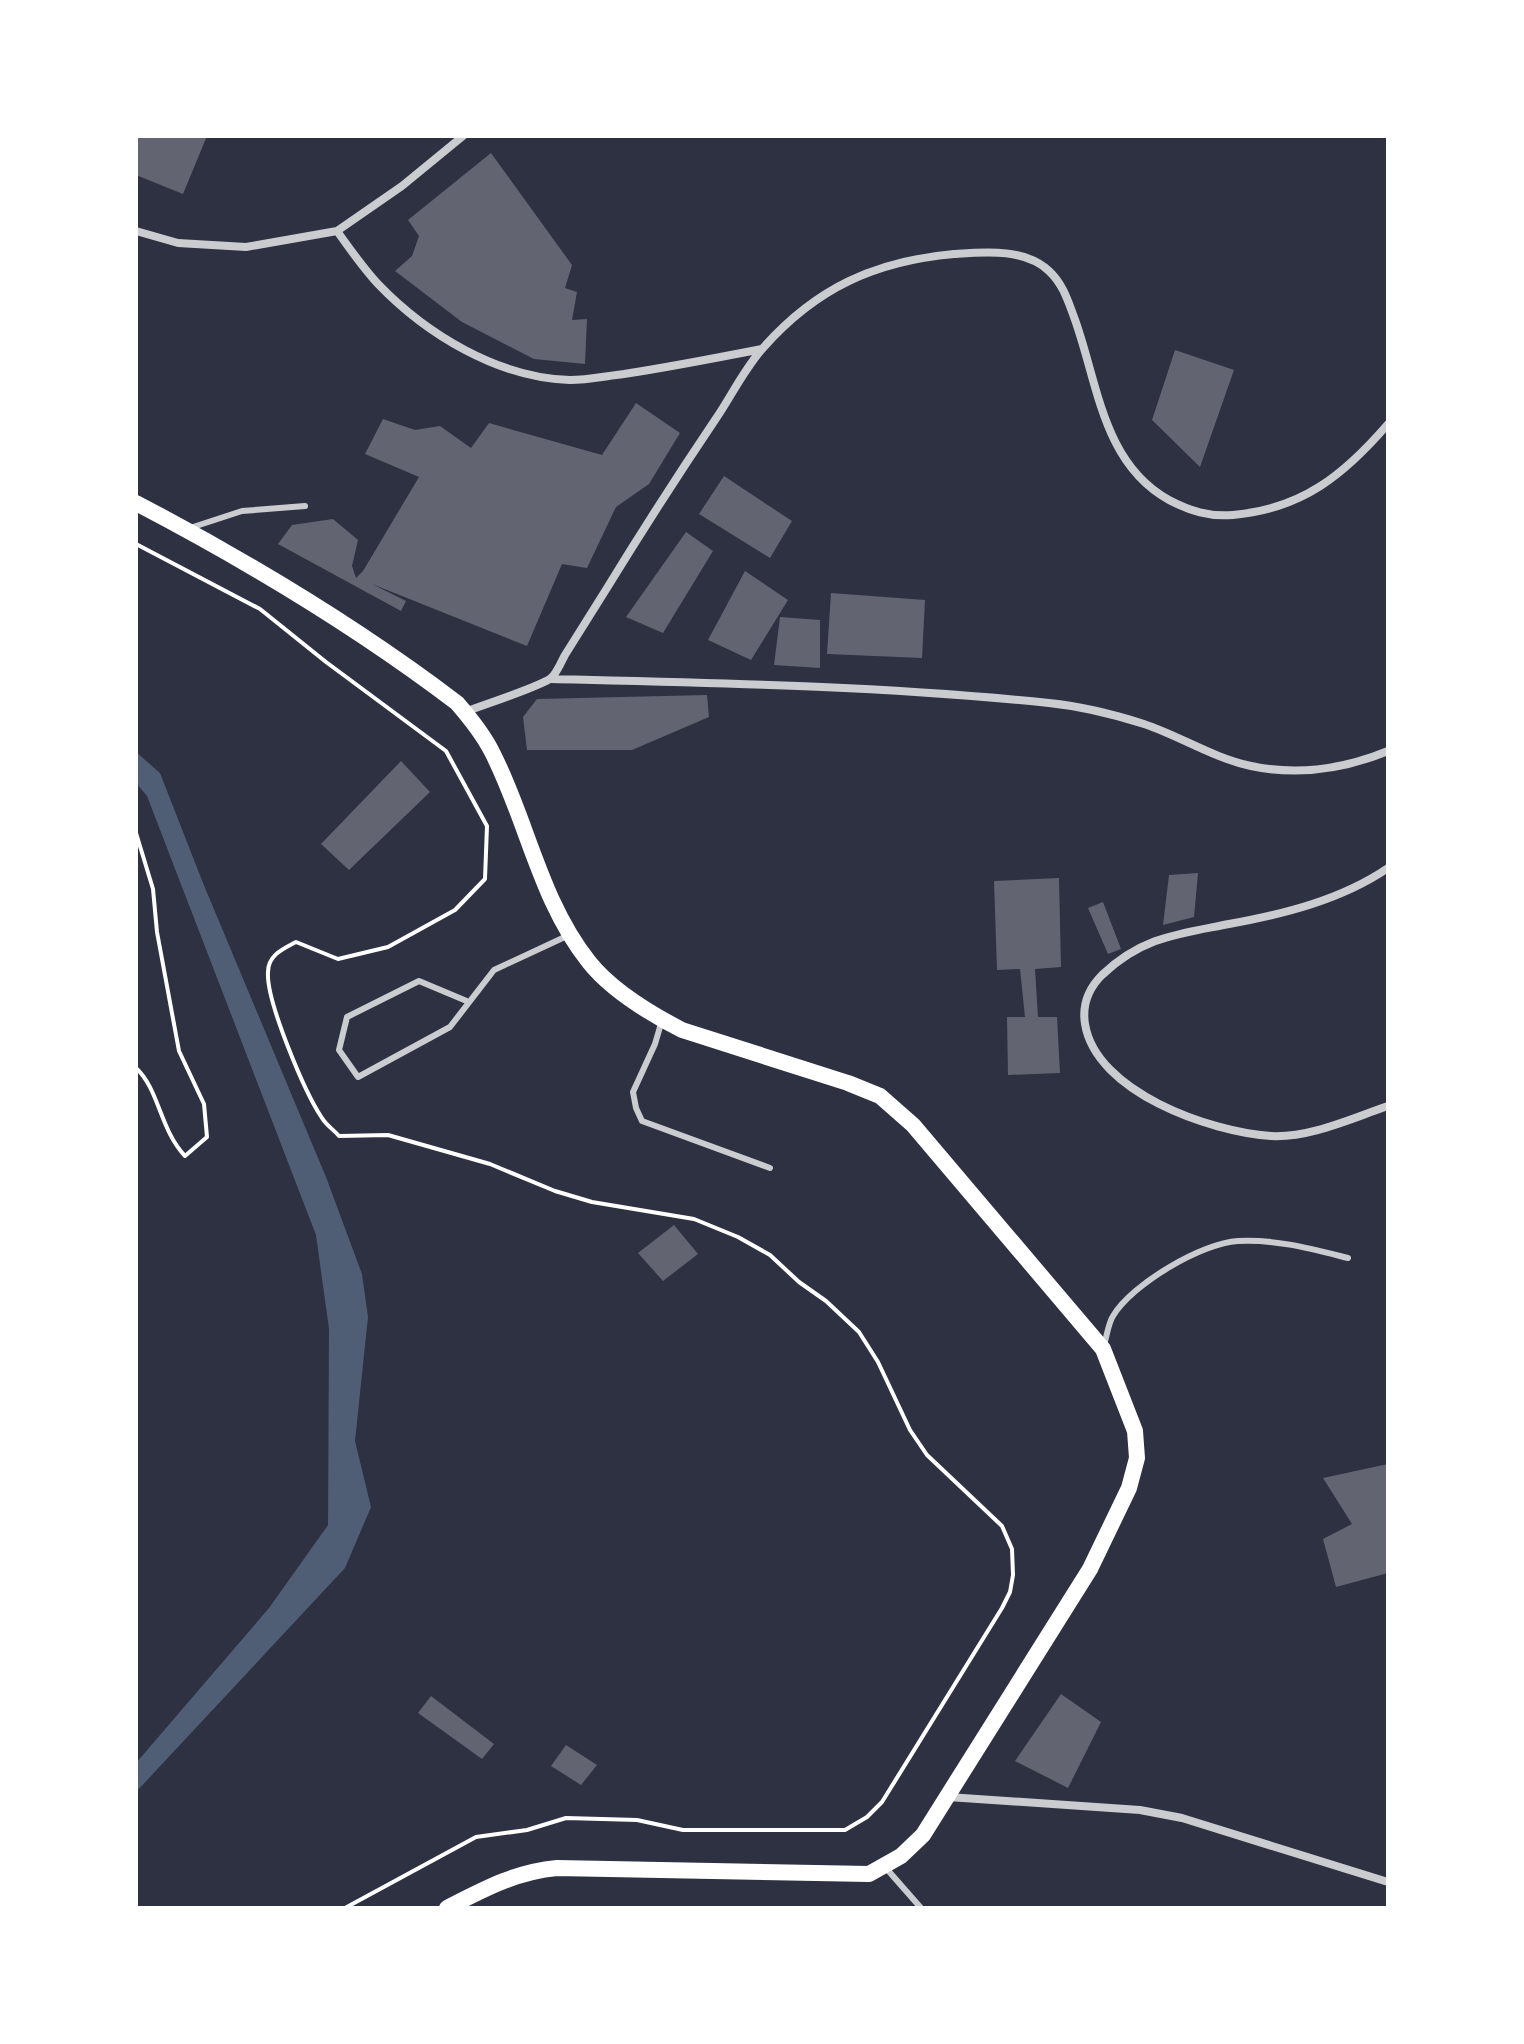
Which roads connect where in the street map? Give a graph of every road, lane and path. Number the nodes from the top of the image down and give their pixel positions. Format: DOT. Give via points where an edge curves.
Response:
graph roads {
  1 [pos="463,136"];
  2 [pos="136,231"];
  3 [pos="337,231"];
  4 [pos="762,349"];
  5 [pos="1388,424"];
  6 [pos="136,503"];
  7 [pos="305,506"];
  8 [pos="186,530"];
  9 [pos="136,544"];
  10 [pos="551,679"];
  11 [pos="465,712"];
  12 [pos="1388,751"];
  13 [pos="136,833"];
  14 [pos="1388,868"];
  15 [pos="571,935"];
  16 [pos="469,1002"];
  17 [pos="662,1020"];
  18 [pos="136,1068"];
  19 [pos="1388,1106"];
  20 [pos="770,1168"];
  21 [pos="1348,1258"];
  22 [pos="1103,1349"];
  23 [pos="946,1797"];
  24 [pos="885,1867"];
  25 [pos="1388,1882"];
  26 [pos="474,1901"];
  27 [pos="345,1908"];
  28 [pos="447,1908"];
  29 [pos="921,1908"];
  1 -- 3 [label="street"];
  2 -- 3 [label="street" via="178,243 246,247"];
  3 -- 4 [label="street" via="379,284 432,330 514,369 571,380"];
  4 -- 5 [label="street" via="807,306 863,273 916,258 1000,253 1034,261 1063,287 1116,447 1150,487 1191,512 1223,516 1288,505 1350,464"];
  4 -- 10 [label="street" via="667,490"];
  6 -- 8 [label="main road"];
  7 -- 8 [label="lane" via="242,511"];
  8 -- 11 [label="main road" via="376,646"];
  9 -- 27 [label="path" via="260,609 446,751 487,826 485,879 455,910 388,947 338,959 296,942 275,954 268,971 274,1006 322,1119 339,1136 388,1135 490,1164 592,1202 694,1219 770,1255 859,1332 927,1455 1002,1526 1012,1549 1013,1575 1002,1608 882,1802 845,1830 683,1830 637,1820 566,1818 476,1837"];
  10 -- 11 [label="street"];
  10 -- 12 [label="street" via="779,684 1054,703 1144,724 1252,766 1282,769 1329,770"];
  11 -- 15 [label="main road" via="492,752 542,878"];
  13 -- 18 [label="path" via="153,889 179,1051 204,1104 207,1137 185,1156 167,1132 150,1087"];
  14 -- 19 [label="street" via="1322,902 1154,940 1101,976 1083,1011 1087,1040 1101,1061 1147,1098 1188,1118 1233,1132 1275,1136 1318,1129"];
  15 -- 16 [label="lane" via="494,970"];
  15 -- 17 [label="main road" via="615,987"];
  16 -- 16 [label="lane" via="450,1027 358,1077 339,1050 347,1017 419,981"];
  17 -- 20 [label="lane" via="633,1092 642,1121"];
  17 -- 22 [label="main road" via="880,1096 913,1125"];
  21 -- 22 [label="lane" via="1281,1242 1234,1241 1188,1257 1148,1279 1125,1301 1112,1317"];
  22 -- 23 [label="main road" via="1135,1431 1137,1458 1129,1488 1090,1569"];
  23 -- 24 [label="main road" via="923,1835"];
  23 -- 25 [label="street" via="1140,1810 1182,1818"];
  24 -- 26 [label="main road" via="869,1874 557,1868 503,1879"];
  24 -- 29 [label="lane"];
  26 -- 28 [label="main road"];
}
